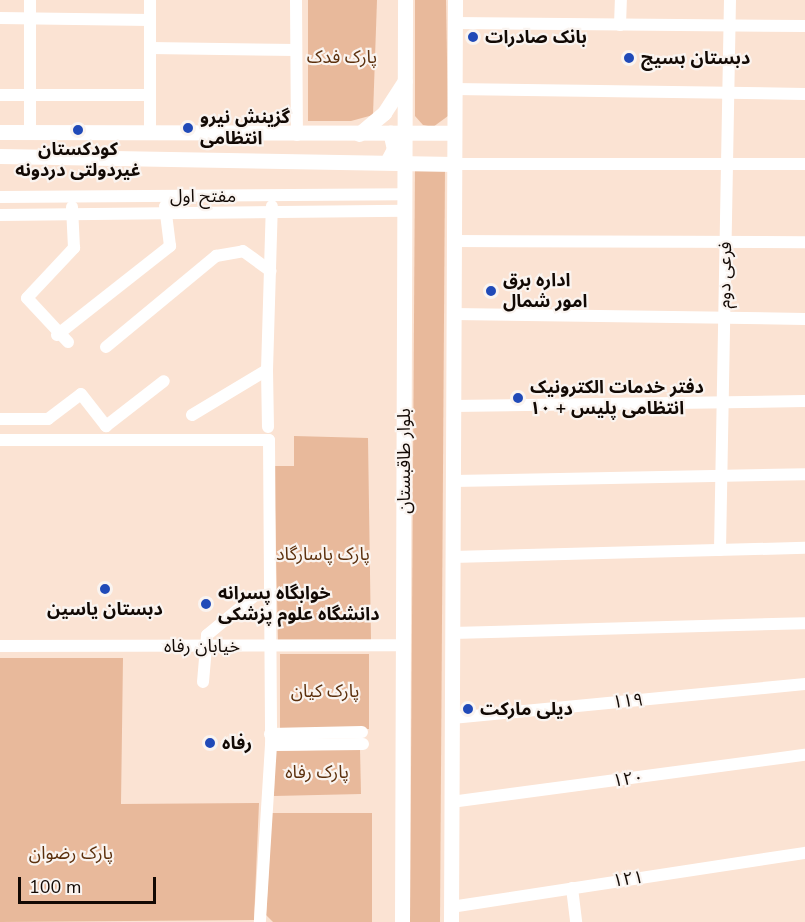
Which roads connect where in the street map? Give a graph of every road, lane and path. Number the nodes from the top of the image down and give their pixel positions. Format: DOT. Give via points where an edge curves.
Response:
graph roads {
  1 [pos="30,0"];
  2 [pos="150,0"];
  3 [pos="296,0"];
  4 [pos="405,0"];
  5 [pos="454,0"];
  6 [pos="621,0"];
  7 [pos="730,0"];
  8 [pos="0,18"];
  9 [pos="30,18"];
  10 [pos="150,20"];
  11 [pos="454,23"];
  12 [pos="620,25"];
  13 [pos="729,26"];
  14 [pos="805,26"];
  15 [pos="150,48"];
  16 [pos="296,50"];
  17 [pos="405,81"];
  18 [pos="454,89"];
  19 [pos="728,93"];
  20 [pos="805,94"];
  21 [pos="0,95"];
  22 [pos="30,95"];
  23 [pos="150,95"];
  24 [pos="0,132"];
  25 [pos="30,132"];
  26 [pos="390,132"];
  27 [pos="406,132"];
  28 [pos="150,133"];
  29 [pos="454,133"];
  30 [pos="360,134"];
  31 [pos="297,135"];
  32 [pos="2,155"];
  33 [pos="387,162"];
  34 [pos="406,164"];
  35 [pos="454,164"];
  36 [pos="727,164"];
  37 [pos="805,164"];
  38 [pos="405,194"];
  39 [pos="272,195"];
  40 [pos="166,196"];
  41 [pos="0,197"];
  42 [pos="72,197"];
  43 [pos="405,211"];
  44 [pos="165,213"];
  45 [pos="273,213"];
  46 [pos="72,214"];
  47 [pos="0,215"];
  48 [pos="453,241"];
  49 [pos="725,241"];
  50 [pos="805,242"];
  51 [pos="271,271"];
  52 [pos="453,314"];
  53 [pos="724,319"];
  54 [pos="805,319"];
  55 [pos="57,335"];
  56 [pos="68,342"];
  57 [pos="106,347"];
  58 [pos="267,370"];
  59 [pos="164,381"];
  60 [pos="805,401"];
  61 [pos="722,402"];
  62 [pos="453,406"];
  63 [pos="192,415"];
  64 [pos="0,419"];
  65 [pos="268,434"];
  66 [pos="0,440"];
  67 [pos="805,474"];
  68 [pos="721,476"];
  69 [pos="453,481"];
  70 [pos="805,548"];
  71 [pos="720,550"];
  72 [pos="452,557"];
  73 [pos="254,597"];
  74 [pos="805,623"];
  75 [pos="452,633"];
  76 [pos="272,645"];
  77 [pos="403,645"];
  78 [pos="0,646"];
  79 [pos="204,646"];
  80 [pos="203,682"];
  81 [pos="805,684"];
  82 [pos="452,718"];
  83 [pos="363,738"];
  84 [pos="270,740"];
  85 [pos="805,755"];
  86 [pos="451,802"];
  87 [pos="805,853"];
  88 [pos="572,888"];
  89 [pos="451,914"];
  90 [pos="260,922"];
  91 [pos="402,922"];
  92 [pos="576,922"];
  1 -- 9 [label="street"];
  2 -- 10 [label="street"];
  3 -- 16 [label="street"];
  4 -- 17 [label="main road, بلوار طاقبستان"];
  5 -- 11 [label="main road"];
  6 -- 12 [label="street"];
  7 -- 13 [label="street, فرعی دوم"];
  8 -- 9 [label="street"];
  9 -- 10 [label="street"];
  9 -- 22 [label="street"];
  10 -- 15 [label="street"];
  11 -- 12 [label="street"];
  11 -- 18 [label="main road"];
  12 -- 13 [label="street"];
  13 -- 14 [label="street"];
  13 -- 19 [label="street, فرعی دوم"];
  15 -- 16 [label="street"];
  15 -- 23 [label="street"];
  16 -- 31 [label="street"];
  17 -- 27 [label="main road, بلوار طاقبستان"];
  17 -- 30 [label="main road" via="384,113"];
  18 -- 19 [label="street"];
  18 -- 29 [label="main road"];
  19 -- 20 [label="street"];
  19 -- 36 [label="street, فرعی دوم"];
  21 -- 22 [label="street"];
  22 -- 23 [label="street"];
  22 -- 25 [label="street"];
  23 -- 28 [label="street"];
  24 -- 25 [label="main road"];
  25 -- 28 [label="main road"];
  26 -- 27 [label="main road"];
  26 -- 30 [label="main road"];
  26 -- 33 [label="main road" via="394,149"];
  27 -- 29 [label="main road"];
  27 -- 34 [label="main road, بلوار طاقبستان"];
  28 -- 31 [label="main road"];
  29 -- 35 [label="main road"];
  30 -- 31 [label="main road"];
  32 -- 33 [label="main road"];
  33 -- 34 [label="main road"];
  34 -- 35 [label="main road"];
  34 -- 38 [label="main road, بلوار طاقبستان"];
  35 -- 36 [label="street"];
  35 -- 48 [label="main road"];
  36 -- 37 [label="street"];
  36 -- 49 [label="street, فرعی دوم"];
  38 -- 39 [label="street, مفتح اول"];
  38 -- 43 [label="main road, بلوار طاقبستان"];
  39 -- 40 [label="street, مفتح اول"];
  39 -- 45 [label="street"];
  40 -- 42 [label="street, مفتح اول"];
  40 -- 44 [label="street"];
  41 -- 42 [label="street, مفتح اول"];
  42 -- 46 [label="street"];
  43 -- 45 [label="street, مفتح اول"];
  43 -- 77 [label="main road, بلوار طاقبستان"];
  44 -- 45 [label="street, مفتح اول"];
  44 -- 46 [label="street, مفتح اول"];
  44 -- 55 [label="street" via="170,246"];
  45 -- 51 [label="street"];
  46 -- 47 [label="street, مفتح اول"];
  46 -- 55 [label="street" via="74,248 27,298"];
  48 -- 49 [label="street"];
  48 -- 52 [label="main road"];
  49 -- 50 [label="street"];
  49 -- 53 [label="street, فرعی دوم"];
  51 -- 57 [label="street" via="243,251 216,256"];
  51 -- 58 [label="street"];
  52 -- 53 [label="street"];
  52 -- 62 [label="main road"];
  53 -- 54 [label="street"];
  53 -- 61 [label="street, فرعی دوم"];
  55 -- 56 [label="street"];
  58 -- 63 [label="street"];
  58 -- 65 [label="street"];
  59 -- 64 [label="street" via="106,426 81,394 48,419"];
  60 -- 61 [label="street"];
  61 -- 62 [label="street"];
  61 -- 68 [label="street, فرعی دوم"];
  62 -- 69 [label="main road"];
  65 -- 66 [label="street"];
  65 -- 76 [label="street"];
  67 -- 68 [label="street"];
  68 -- 69 [label="street"];
  68 -- 71 [label="street, فرعی دوم"];
  69 -- 72 [label="main road"];
  70 -- 71 [label="street"];
  71 -- 72 [label="street"];
  72 -- 75 [label="main road"];
  73 -- 79 [label="street" via="207,635"];
  74 -- 75 [label="street"];
  75 -- 82 [label="main road"];
  76 -- 77 [label="street, خیابان رفاه"];
  76 -- 79 [label="street, خیابان رفاه"];
  76 -- 84 [label="street"];
  77 -- 91 [label="main road, بلوار طاقبستان"];
  78 -- 79 [label="street, خیابان رفاه"];
  79 -- 80 [label="street"];
  81 -- 82 [label="street, ۱۱۹"];
  82 -- 86 [label="main road"];
  83 -- 84 [label="street"];
  84 -- 90 [label="street"];
  85 -- 86 [label="street, ۱۲۰"];
  86 -- 89 [label="main road"];
  87 -- 88 [label="street, ۱۲۱"];
  88 -- 89 [label="street, ۱۲۱"];
  88 -- 92 [label="street"];
}
